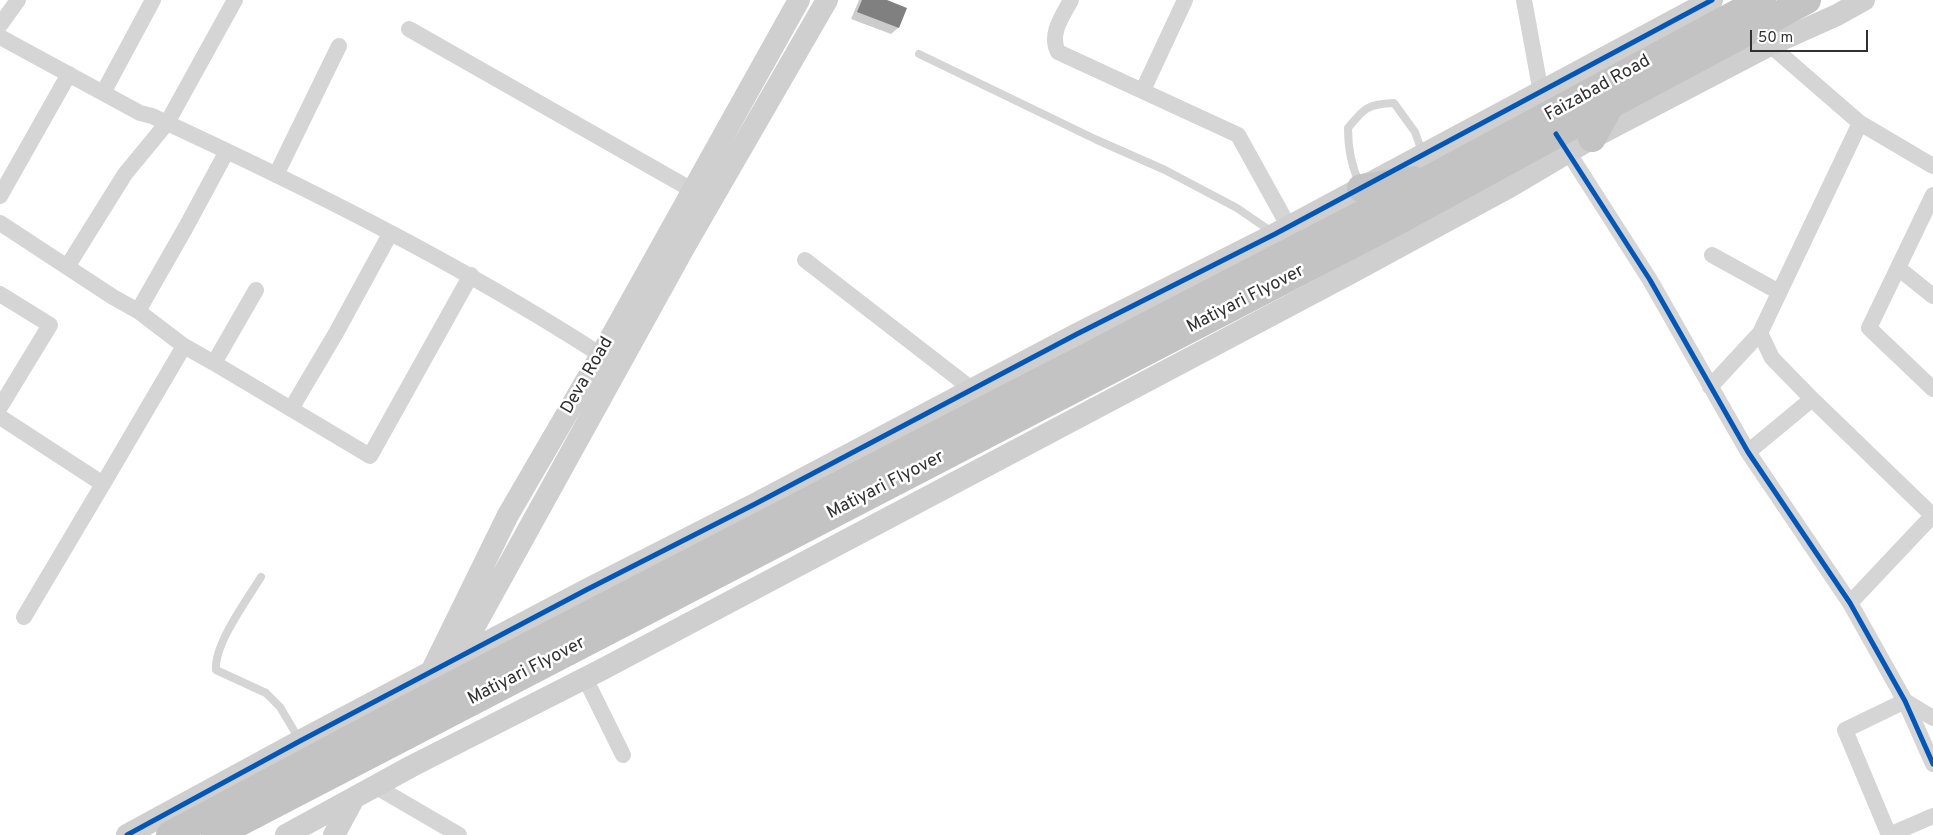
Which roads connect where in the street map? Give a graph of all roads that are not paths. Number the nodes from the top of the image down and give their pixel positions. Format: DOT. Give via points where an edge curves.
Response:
graph roads {
  1 [pos="18,0"];
  2 [pos="153,0"];
  3 [pos="235,0"];
  4 [pos="799,0"];
  5 [pos="827,0"];
  6 [pos="1071,0"];
  7 [pos="1185,0"];
  8 [pos="1524,0"];
  9 [pos="1712,0"];
  10 [pos="1762,0"];
  11 [pos="1807,0"];
  12 [pos="1864,0"];
  13 [pos="0,25"];
  14 [pos="409,30"];
  15 [pos="0,37"];
  16 [pos="1770,44"];
  17 [pos="339,46"];
  18 [pos="919,54"];
  19 [pos="69,74"];
  20 [pos="1142,90"];
  21 [pos="103,93"];
  22 [pos="1541,93"];
  23 [pos="1610,105"];
  24 [pos="167,123"];
  25 [pos="1860,123"];
  26 [pos="1592,138"];
  27 [pos="1562,143"];
  28 [pos="227,151"];
  29 [pos="1428,166"];
  30 [pos="1933,166"];
  31 [pos="276,175"];
  32 [pos="1362,188"];
  33 [pos="692,190"];
  34 [pos="1933,195"];
  35 [pos="0,196"];
  36 [pos="1398,208"];
  37 [pos="0,223"];
  38 [pos="1282,230"];
  39 [pos="390,234"];
  40 [pos="1712,255"];
  41 [pos="805,260"];
  42 [pos="67,266"];
  43 [pos="1898,268"];
  44 [pos="471,275"];
  45 [pos="256,290"];
  46 [pos="1779,292"];
  47 [pos="0,294"];
  48 [pos="1933,296"];
  49 [pos="138,311"];
  50 [pos="1760,333"];
  51 [pos="184,346"];
  52 [pos="601,354"];
  53 [pos="214,363"];
  54 [pos="1710,386"];
  55 [pos="1933,389"];
  56 [pos="973,390"];
  57 [pos="1812,399"];
  58 [pos="0,407"];
  59 [pos="291,409"];
  60 [pos="0,417"];
  61 [pos="1748,452"];
  62 [pos="103,484"];
  63 [pos="1933,516"];
  64 [pos="261,577"];
  65 [pos="1850,603"];
  66 [pos="24,617"];
  67 [pos="459,658"];
  68 [pos="430,673"];
  69 [pos="585,678"];
  70 [pos="1905,701"];
  71 [pos="1933,718"];
  72 [pos="300,741"];
  73 [pos="438,752"];
  74 [pos="623,755"];
  75 [pos="1933,764"];
  76 [pos="412,766"];
  77 [pos="375,786"];
  78 [pos="354,798"];
  79 [pos="1933,816"];
  80 [pos="127,835"];
  81 [pos="170,835"];
  82 [pos="215,835"];
  83 [pos="286,835"];
  84 [pos="334,835"];
  85 [pos="460,835"];
  86 [pos="1889,835"];
  1 -- 13 [label="street"];
  2 -- 21 [label="street"];
  3 -- 24 [label="street"];
  4 -- 33 [label="street, Deva Road"];
  5 -- 67 [label="street, Deva Road" via="685,246"];
  6 -- 20 [label="street" via="1054,35 1058,52"];
  7 -- 20 [label="street"];
  8 -- 22 [label="street"];
  9 -- 22 [label="street"];
  10 -- 29 [label="highway, Faizabad Road"];
  11 -- 23 [label="highway, Faizabad Road"];
  12 -- 16 [label="street"];
  14 -- 33 [label="street"];
  15 -- 19 [label="street"];
  16 -- 25 [label="street"];
  16 -- 26 [label="street"];
  17 -- 31 [label="street"];
  18 -- 38 [label="lane" via="1165,170"];
  19 -- 21 [label="street"];
  19 -- 35 [label="street"];
  20 -- 38 [label="street" via="1238,135"];
  21 -- 24 [label="street"];
  22 -- 29 [label="street"];
  23 -- 26 [label="highway"];
  23 -- 27 [label="highway, Faizabad Road"];
  24 -- 28 [label="street"];
  24 -- 42 [label="street" via="125,174"];
  25 -- 30 [label="street"];
  25 -- 46 [label="street"];
  26 -- 27 [label="street"];
  27 -- 36 [label="highway, Matiyari Flyover"];
  27 -- 54 [label="street" via="1650,280"];
  27 -- 69 [label="street" via="1511,186"];
  28 -- 31 [label="street"];
  28 -- 49 [label="street"];
  29 -- 32 [label="highway"];
  29 -- 32 [label="lane" via="1415,132 1394,103 1364,109 1348,128 1349,155"];
  29 -- 36 [label="highway, Matiyari Flyover"];
  31 -- 39 [label="street"];
  32 -- 38 [label="street"];
  33 -- 52 [label="street, Deva Road"];
  34 -- 43 [label="street"];
  36 -- 81 [label="highway, Matiyari Flyover, bridge" via="397,714"];
  36 -- 82 [label="highway, Matiyari Flyover, bridge"];
  37 -- 42 [label="street"];
  38 -- 56 [label="street"];
  39 -- 44 [label="street"];
  39 -- 59 [label="street"];
  40 -- 46 [label="street"];
  41 -- 56 [label="street"];
  42 -- 49 [label="street"];
  43 -- 48 [label="street"];
  43 -- 55 [label="street" via="1870,328"];
  44 -- 52 [label="street"];
  44 -- 59 [label="street" via="370,456"];
  45 -- 53 [label="street"];
  46 -- 50 [label="street"];
  47 -- 58 [label="street" via="50,325"];
  49 -- 51 [label="street"];
  50 -- 54 [label="street"];
  50 -- 57 [label="street" via="1772,358"];
  51 -- 53 [label="street"];
  51 -- 62 [label="street"];
  52 -- 68 [label="street, Deva Road" via="508,515"];
  53 -- 59 [label="street"];
  54 -- 61 [label="street"];
  56 -- 67 [label="street"];
  57 -- 61 [label="street"];
  57 -- 63 [label="street"];
  60 -- 62 [label="street"];
  61 -- 65 [label="street"];
  62 -- 66 [label="street"];
  63 -- 65 [label="street"];
  64 -- 72 [label="lane" via="215,659 216,670 266,693 280,707"];
  65 -- 70 [label="street"];
  67 -- 68 [label="street"];
  67 -- 73 [label="street, Deva Road"];
  68 -- 72 [label="street"];
  68 -- 76 [label="street, Deva Road"];
  69 -- 73 [label="street"];
  69 -- 74 [label="street"];
  70 -- 71 [label="street"];
  70 -- 75 [label="street"];
  70 -- 86 [label="street" via="1845,730"];
  72 -- 80 [label="street"];
  73 -- 76 [label="street"];
  76 -- 77 [label="street"];
  77 -- 78 [label="street"];
  77 -- 85 [label="street"];
  78 -- 83 [label="street"];
  78 -- 84 [label="street"];
  79 -- 86 [label="street"];
}
